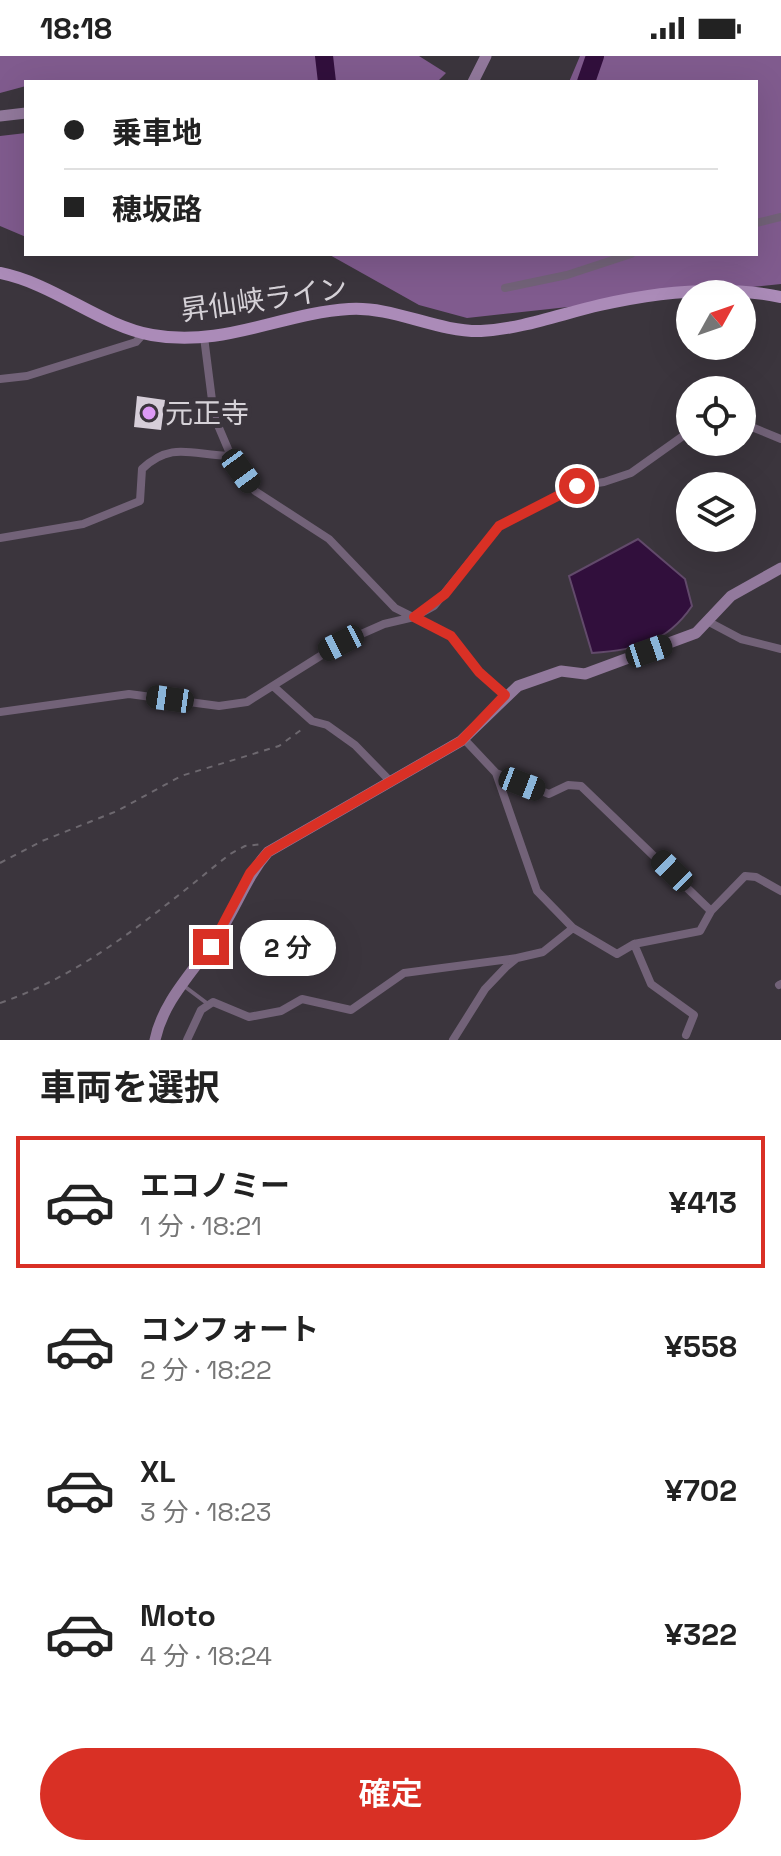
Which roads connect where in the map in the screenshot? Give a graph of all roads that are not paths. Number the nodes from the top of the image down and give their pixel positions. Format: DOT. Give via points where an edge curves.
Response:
graph roads {
  1 [pos="486,56"];
  2 [pos="474,80"];
  3 [pos="24,113"];
  4 [pos="0,116"];
  5 [pos="781,217"];
  6 [pos="758,223"];
  7 [pos="625,256"];
  8 [pos="0,273"];
  9 [pos="505,288"];
  10 [pos="781,297"];
  11 [pos="144,333"];
  12 [pos="204,337"];
  13 [pos="0,379"];
  14 [pos="756,429"];
  15 [pos="781,439"];
  16 [pos="676,441"];
  17 [pos="231,456"];
  18 [pos="0,538"];
  19 [pos="781,568"];
  20 [pos="414,617"];
  21 [pos="709,622"];
  22 [pos="781,649"];
  23 [pos="273,686"];
  24 [pos="505,695"];
  25 [pos="0,712"];
  26 [pos="464,739"];
  27 [pos="496,773"];
  28 [pos="390,781"];
  29 [pos="781,891"];
  30 [pos="711,911"];
  31 [pos="573,928"];
  32 [pos="634,944"];
  33 [pos="517,958"];
  34 [pos="183,985"];
  35 [pos="208,1004"];
  36 [pos="686,1035"];
  37 [pos="155,1040"];
  38 [pos="187,1040"];
  39 [pos="453,1040"];
  1 -- 2 [label="main road"];
  3 -- 4 [label="main road"];
  5 -- 6 [label="street"];
  7 -- 9 [label="street"];
  8 -- 11 [label="main road, 昇仙峡ライン" via="61,293"];
  10 -- 12 [label="main road, 昇仙峡ライン" via="743,291 686,293 603,304 480,331 351,309"];
  11 -- 12 [label="main road, 昇仙峡ライン"];
  11 -- 13 [label="street" via="136,342 27,376"];
  12 -- 17 [label="street" via="214,416"];
  14 -- 15 [label="street"];
  16 -- 20 [label="street" via="631,473 577,486 499,526 445,594"];
  17 -- 18 [label="street" via="171,450 142,469 140,501 83,524"];
  17 -- 20 [label="street" via="255,491 329,539 380,595"];
  19 -- 21 [label="main road" via="731,596"];
  20 -- 23 [label="street" via="341,643"];
  20 -- 24 [label="street" via="451,636"];
  21 -- 22 [label="street" via="741,639"];
  21 -- 24 [label="main road" via="696,633 614,665 585,674 561,671 539,676"];
  23 -- 25 [label="street" via="235,706 129,694"];
  23 -- 28 [label="street" via="312,721 355,745"];
  24 -- 26 [label="main road"];
  26 -- 27 [label="street"];
  26 -- 28 [label="main road"];
  27 -- 30 [label="street" via="549,794 568,785 581,786"];
  27 -- 31 [label="street" via="537,891"];
  28 -- 34 [label="main road" via="277,844 250,873 225,925"];
  29 -- 30 [label="street" via="745,876"];
  30 -- 32 [label="street" via="700,931"];
  31 -- 32 [label="street" via="617,954"];
  31 -- 33 [label="street" via="543,952"];
  32 -- 36 [label="street" via="651,984 694,1015"];
  33 -- 35 [label="street" via="404,973 351,1010 302,999 281,1011 249,1017 219,1003"];
  33 -- 39 [label="street" via="485,989"];
  34 -- 35 [label="lane"];
  34 -- 37 [label="main road"];
  35 -- 38 [label="street"];
}
